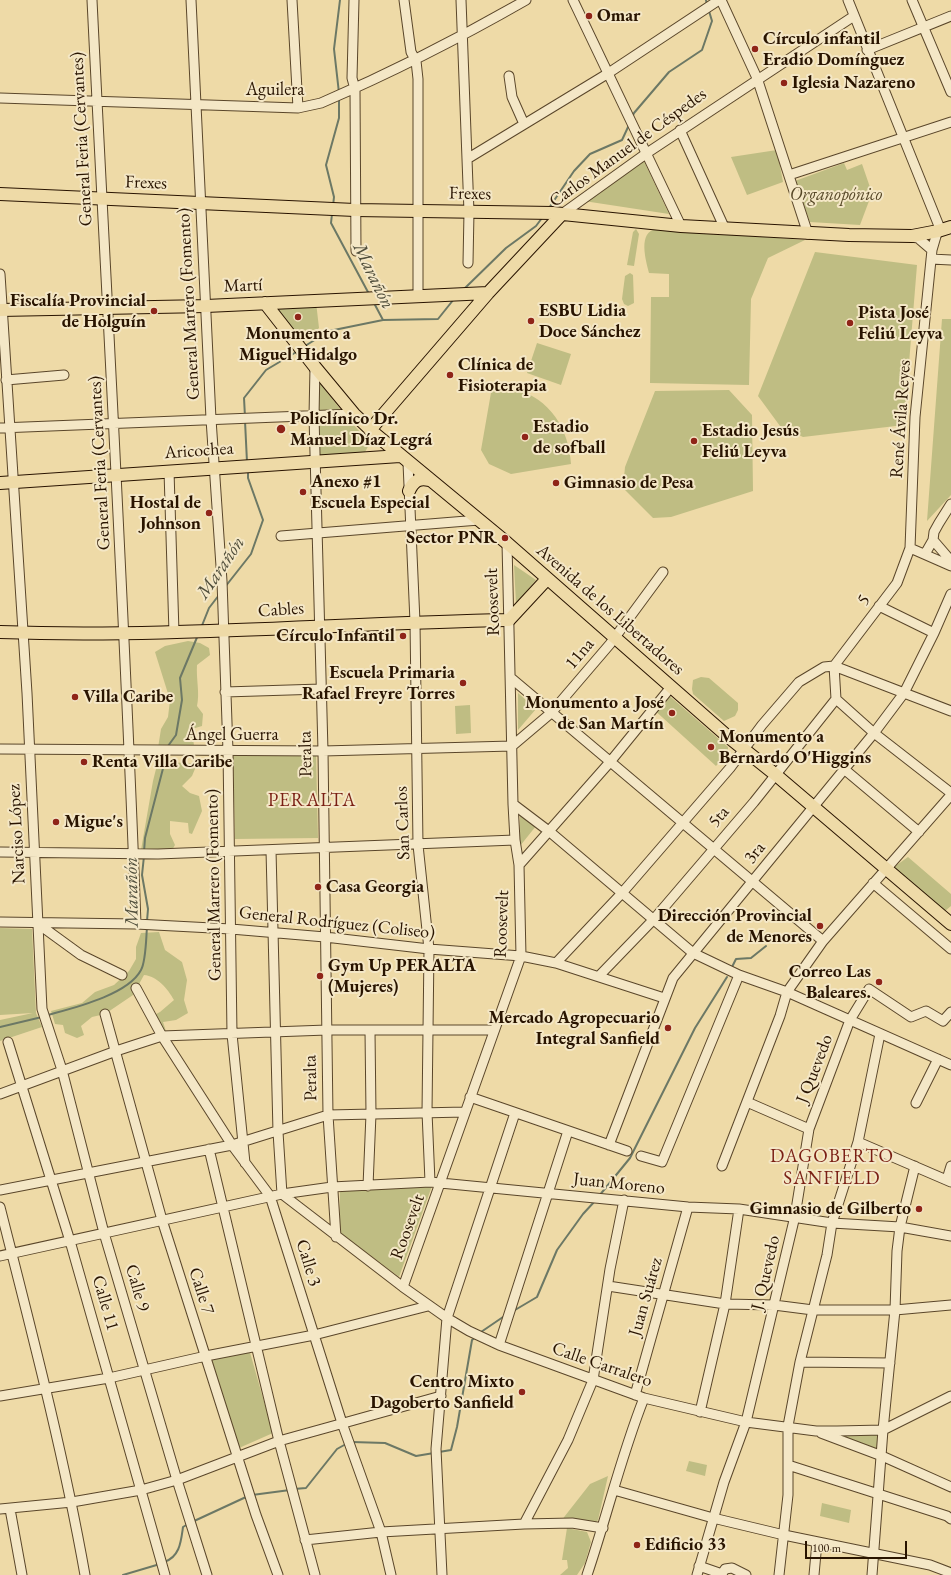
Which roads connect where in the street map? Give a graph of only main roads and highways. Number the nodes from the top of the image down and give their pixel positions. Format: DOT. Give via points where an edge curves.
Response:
graph roads {
  1 [pos="0,194"];
  2 [pos="558,213"];
  3 [pos="951,227"];
  4 [pos="469,294"];
  5 [pos="488,294"];
  6 [pos="265,303"];
  7 [pos="1,310"];
  8 [pos="472,311"];
  9 [pos="372,432"];
  10 [pos="368,459"];
  11 [pos="404,460"];
  12 [pos="429,480"];
  13 [pos="0,483"];
  14 [pos="409,491"];
  15 [pos="547,579"];
  16 [pos="0,632"];
  17 [pos="951,924"];
  1 -- 2 [label="main road, Frexes" via="355,210"];
  2 -- 3 [label="main road, Frexes" via="681,226 808,234 901,236"];
  2 -- 5 [label="main road, Carlos Manuel de Céspedes"];
  4 -- 5 [label="main road, Martí"];
  4 -- 6 [label="main road, Martí"];
  4 -- 8 [label="main road"];
  5 -- 8 [label="main road, Carlos Manuel de Céspedes"];
  6 -- 7 [label="main road, Martí"];
  6 -- 9 [label="main road, Avenida de los Libertadores" via="354,414"];
  8 -- 9 [label="main road, Carlos Manuel de Céspedes"];
  9 -- 10 [label="main road" via="379,446"];
  9 -- 11 [label="main road, Avenida de los Libertadores"];
  10 -- 11 [label="main road, Aricochea"];
  10 -- 13 [label="main road, Aricochea"];
  11 -- 12 [label="main road, Avenida de los Libertadores"];
  12 -- 14 [label="main road" via="418,480"];
  12 -- 15 [label="main road, Avenida de los Libertadores"];
  15 -- 16 [label="main road, Cables" via="509,620 187,633"];
  15 -- 17 [label="main road, Avenida de los Libertadores"];
}
